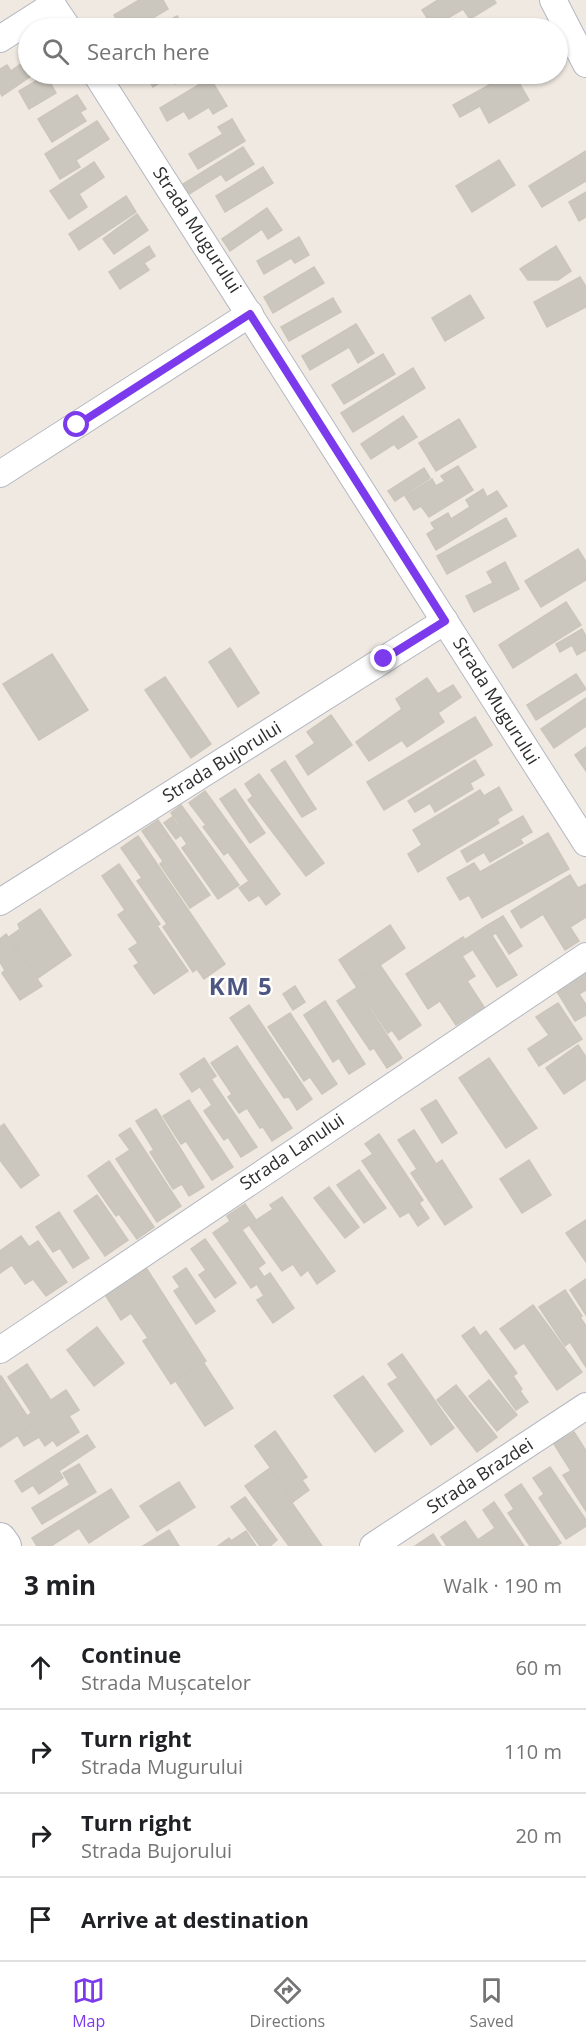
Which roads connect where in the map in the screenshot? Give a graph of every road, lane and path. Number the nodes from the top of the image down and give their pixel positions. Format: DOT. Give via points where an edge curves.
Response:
graph roads {
  1 [pos="553,0"];
  2 [pos="51,3"];
  3 [pos="30,18"];
  4 [pos="61,18"];
  5 [pos="562,18"];
  6 [pos="18,26"];
  7 [pos="568,29"];
  8 [pos="0,39"];
  9 [pos="586,64"];
  10 [pos="102,84"];
  11 [pos="250,314"];
  12 [pos="0,474"];
  13 [pos="445,621"];
  14 [pos="586,843"];
  15 [pos="0,902"];
  16 [pos="586,956"];
  17 [pos="0,1350"];
  18 [pos="586,1406"];
  19 [pos="0,1539"];
  20 [pos="4,1546"];
  21 [pos="373,1546"];
  1 -- 5 [label="street"];
  2 -- 3 [label="street"];
  2 -- 4 [label="street"];
  6 -- 8 [label="street"];
  7 -- 9 [label="street"];
  10 -- 11 [label="street, Strada Mugurului"];
  11 -- 12 [label="street"];
  11 -- 13 [label="street, Strada Mugurului"];
  13 -- 14 [label="street, Strada Mugurului"];
  13 -- 15 [label="street, Strada Bujorului"];
  16 -- 17 [label="street, Strada Lanului"];
  18 -- 21 [label="street, Strada Brazdei"];
  19 -- 20 [label="street"];
}
